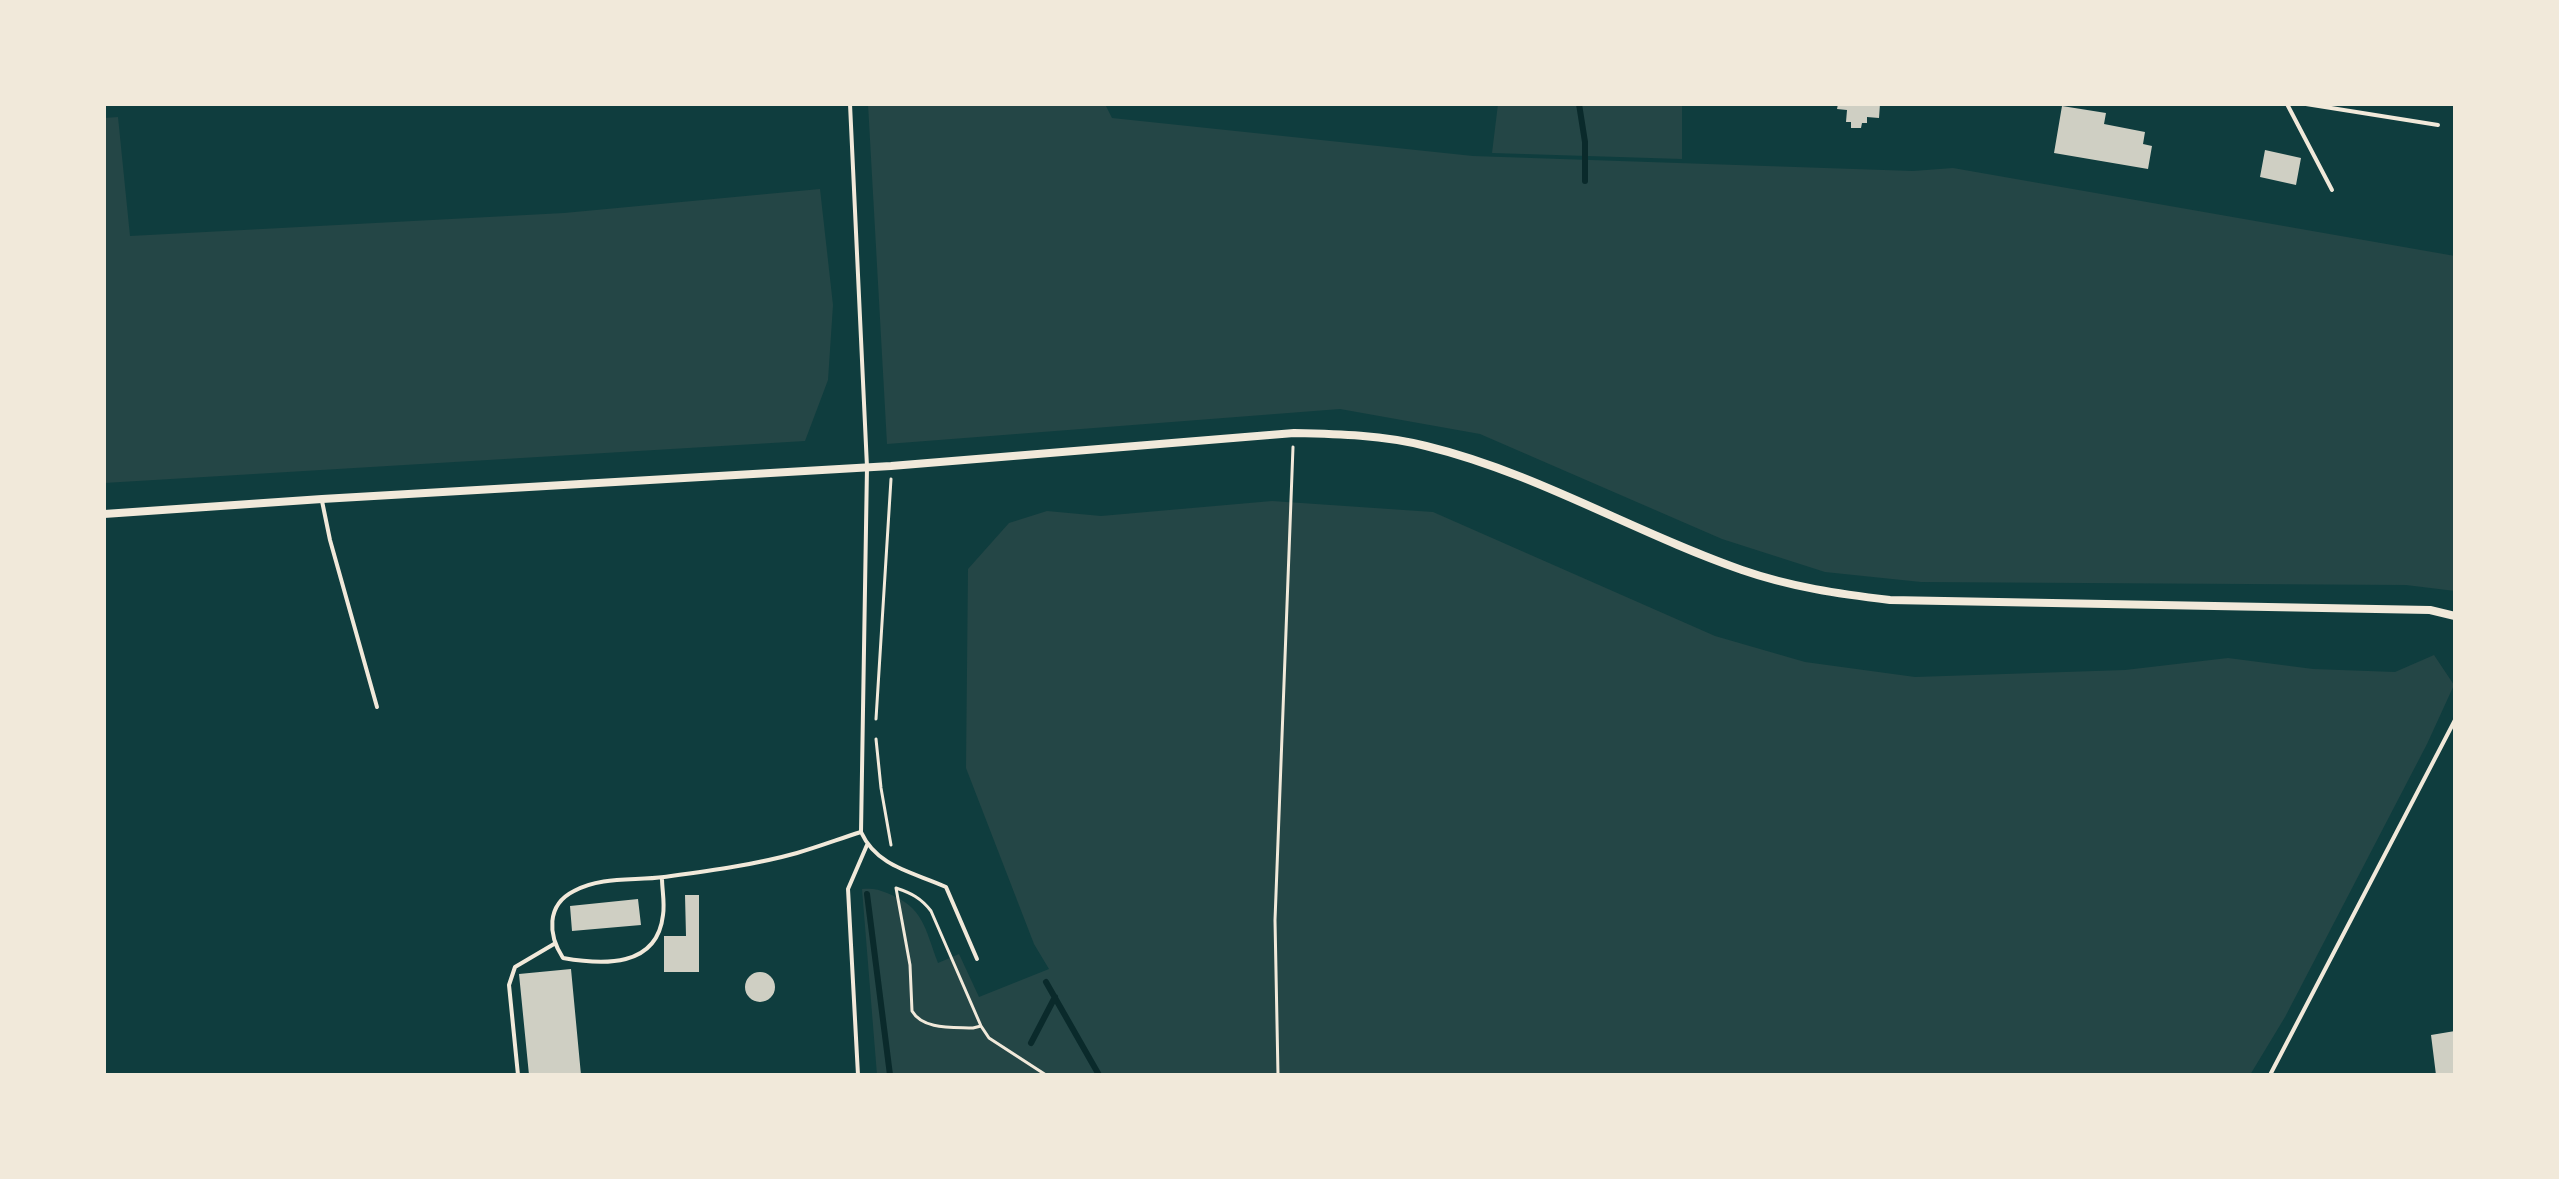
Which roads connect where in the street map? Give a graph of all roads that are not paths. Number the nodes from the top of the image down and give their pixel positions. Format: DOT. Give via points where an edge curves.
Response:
graph roads {
  1 [pos="850,104"];
  2 [pos="2287,104"];
  3 [pos="2306,104"];
  4 [pos="2438,125"];
  5 [pos="2332,190"];
  6 [pos="867,467"];
  7 [pos="322,499"];
  8 [pos="104,514"];
  9 [pos="2455,616"];
  10 [pos="377,707"];
  11 [pos="2455,720"];
  12 [pos="861,832"];
  13 [pos="867,845"];
  14 [pos="662,878"];
  15 [pos="554,944"];
  16 [pos="977,959"];
  17 [pos="518,1075"];
  18 [pos="858,1075"];
  19 [pos="2270,1075"];
  1 -- 6 [label="lane"];
  2 -- 5 [label="lane"];
  3 -- 4 [label="lane"];
  6 -- 7 [label="street"];
  6 -- 9 [label="street" via="1294,433 1352,435 1424,445 1496,467 1741,570 1815,591 1890,600 2430,610"];
  6 -- 12 [label="lane"];
  7 -- 8 [label="street"];
  7 -- 10 [label="lane"];
  11 -- 19 [label="lane"];
  12 -- 13 [label="lane"];
  12 -- 14 [label="lane" via="796,854"];
  13 -- 16 [label="lane" via="879,858 946,887"];
  13 -- 18 [label="lane" via="848,889"];
  14 -- 15 [label="lane" via="604,881 573,891 551,919"];
  14 -- 15 [label="lane" via="664,916 650,948 634,958 563,958"];
  15 -- 17 [label="lane" via="515,967 509,985"];
}
